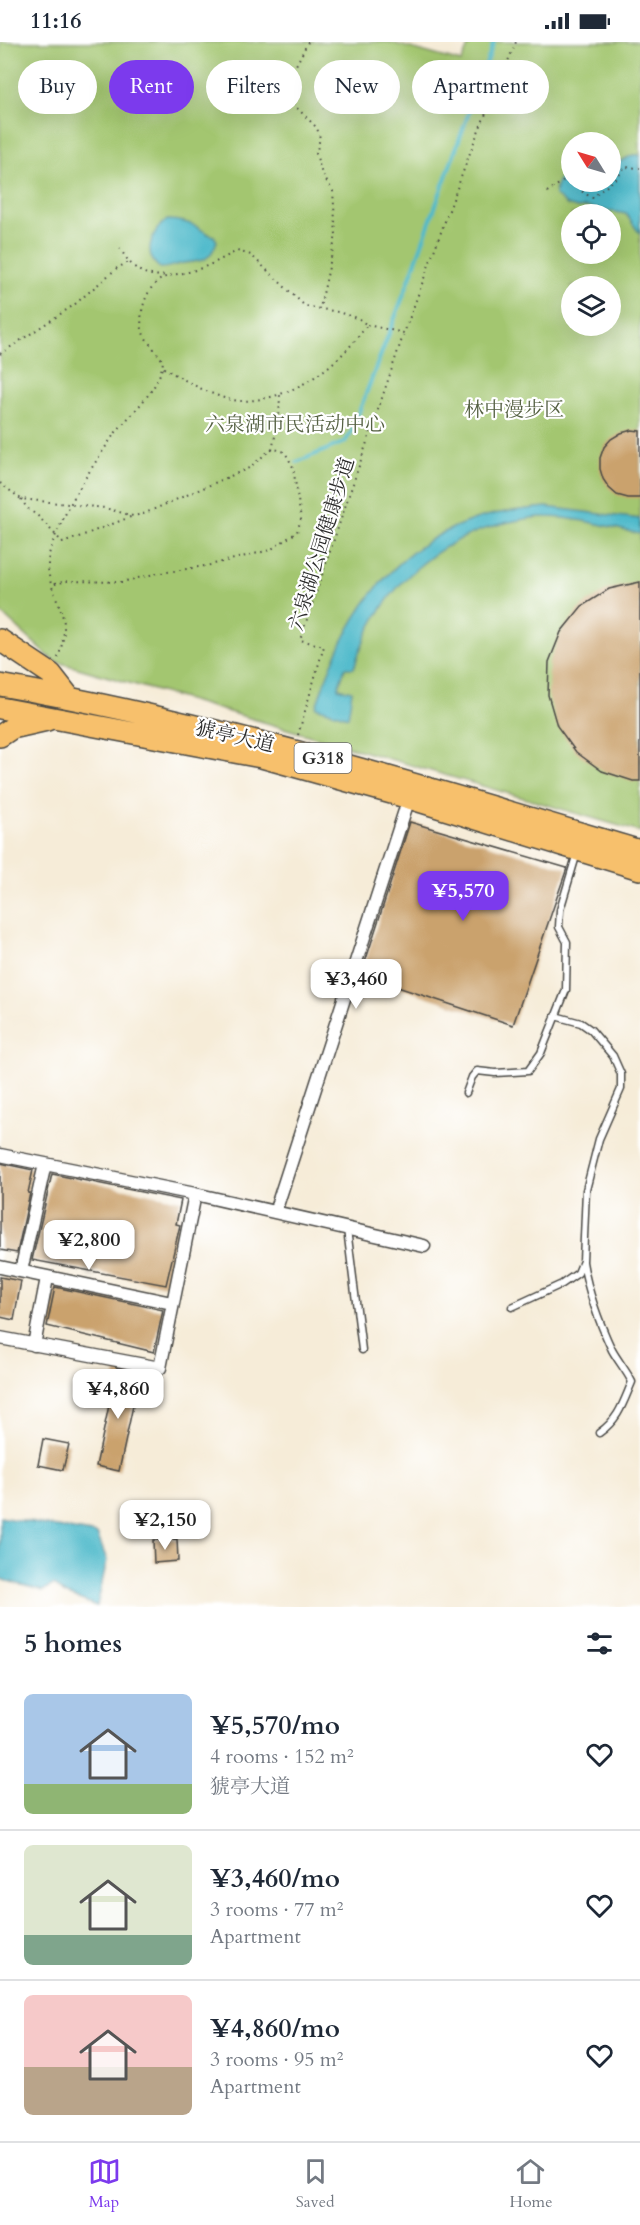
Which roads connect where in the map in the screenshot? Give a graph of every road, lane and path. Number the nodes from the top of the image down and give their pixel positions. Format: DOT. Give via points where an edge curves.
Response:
graph roads {
  1 [pos="308,42"];
  2 [pos="516,42"];
  3 [pos="640,168"];
  4 [pos="547,192"];
  5 [pos="120,248"];
  6 [pos="129,262"];
  7 [pos="169,275"];
  8 [pos="320,308"];
  9 [pos="367,325"];
  10 [pos="404,333"];
  11 [pos="0,354"];
  12 [pos="162,367"];
  13 [pos="279,393"];
  14 [pos="272,450"];
  15 [pos="0,483"];
  16 [pos="21,499"];
  17 [pos="71,504"];
  18 [pos="133,516"];
  19 [pos="56,537"];
  20 [pos="51,585"];
  21 [pos="0,639"];
  22 [pos="51,674"];
  23 [pos="0,684"];
  24 [pos="69,696"];
  25 [pos="0,708"];
  26 [pos="56,718"];
  27 [pos="0,736"];
  28 [pos="294,750"];
  29 [pos="409,798"];
  30 [pos="578,850"];
  31 [pos="640,851"];
  32 [pos="640,869"];
  33 [pos="555,1016"];
  34 [pos="466,1093"];
  35 [pos="0,1155"];
  36 [pos="45,1164"];
  37 [pos="195,1194"];
  38 [pos="275,1212"];
  39 [pos="347,1228"];
  40 [pos="424,1246"];
  41 [pos="583,1261"];
  42 [pos="0,1267"];
  43 [pos="21,1271"];
  44 [pos="47,1278"];
  45 [pos="172,1303"];
  46 [pos="512,1307"];
  47 [pos="0,1338"];
  48 [pos="34,1345"];
  49 [pos="363,1350"];
  50 [pos="599,1433"];
  1 -- 8 [label="path" via="293,71 292,104 316,128 320,138 316,154 333,191 336,235"];
  2 -- 10 [label="path, 六泉湖公园健康步道" via="474,142"];
  3 -- 4 [label="path" via="625,167 592,198 565,180"];
  5 -- 6 [label="path"];
  6 -- 7 [label="path" via="148,275"];
  6 -- 11 [label="path" via="74,305"];
  7 -- 8 [label="path" via="193,271 237,250 251,255 305,306"];
  7 -- 12 [label="path" via="155,283 141,318 144,334 163,361"];
  8 -- 9 [label="path"];
  9 -- 10 [label="path"];
  9 -- 13 [label="path" via="337,362 312,380"];
  10 -- 28 [label="path, 六泉湖公园健康步道" via="300,640 324,646"];
  12 -- 13 [label="path" via="216,395 241,401"];
  12 -- 17 [label="path" via="162,373 112,437"];
  13 -- 14 [label="path" via="281,404"];
  14 -- 18 [label="path" via="249,468"];
  14 -- 20 [label="path, 六泉湖公园健康步道" via="285,453 292,467 301,519 297,532 270,550 122,582 67,581"];
  15 -- 16 [label="path"];
  16 -- 17 [label="path"];
  16 -- 19 [label="path"];
  17 -- 18 [label="path"];
  17 -- 19 [label="path"];
  18 -- 19 [label="path" via="63,543"];
  19 -- 20 [label="path" via="49,551"];
  20 -- 22 [label="path" via="63,619 59,654"];
  21 -- 22 [label="highway"];
  22 -- 24 [label="highway"];
  23 -- 24 [label="highway, 猇亭大道 / G318"];
  24 -- 28 [label="highway, 猇亭大道 / G318"];
  25 -- 26 [label="highway, 猇亭大道 / G318"];
  26 -- 27 [label="highway" via="12,728"];
  26 -- 29 [label="highway, 猇亭大道 / G318" via="261,757"];
  28 -- 31 [label="highway, 猇亭大道 / G318"];
  29 -- 30 [label="highway, 猇亭大道 / G318"];
  29 -- 38 [label="street"];
  30 -- 32 [label="highway, 猇亭大道 / G318"];
  30 -- 33 [label="lane" via="560,910 559,927 567,942 566,990"];
  33 -- 34 [label="lane" via="541,1053 528,1071 477,1071"];
  33 -- 41 [label="lane" via="575,1020 591,1030 613,1056 621,1074 621,1089 600,1139 586,1190"];
  35 -- 36 [label="street"];
  36 -- 37 [label="street"];
  36 -- 43 [label="street"];
  37 -- 38 [label="street"];
  37 -- 45 [label="street"];
  38 -- 39 [label="street"];
  39 -- 40 [label="street"];
  39 -- 49 [label="lane"];
  41 -- 46 [label="lane" via="578,1273 562,1284"];
  41 -- 50 [label="lane" via="597,1317 632,1382 618,1415"];
  42 -- 43 [label="street"];
  43 -- 44 [label="street"];
  44 -- 45 [label="street"];
  44 -- 48 [label="street"];
  45 -- 48 [label="street" via="160,1368"];
  47 -- 48 [label="street"];
}
